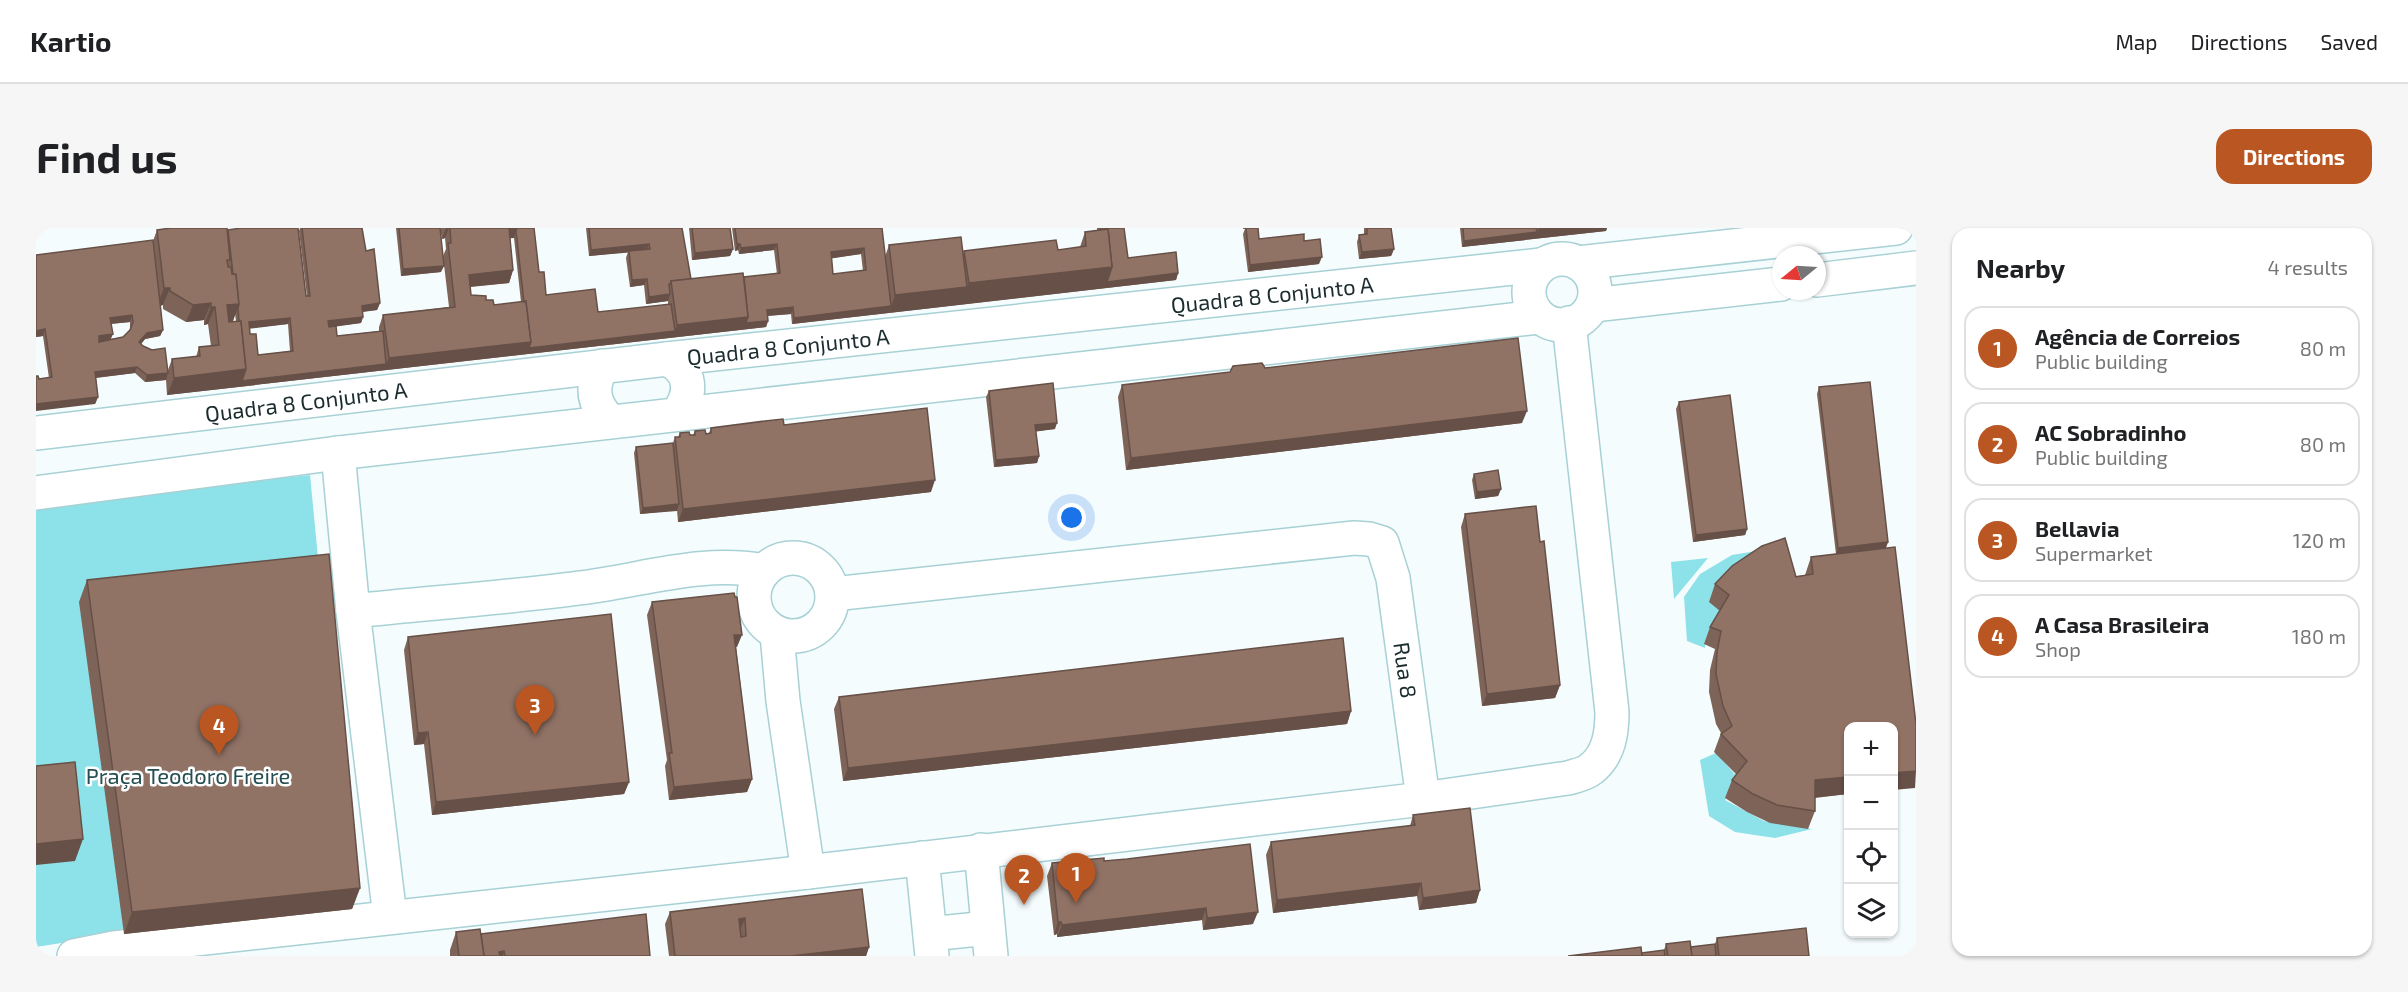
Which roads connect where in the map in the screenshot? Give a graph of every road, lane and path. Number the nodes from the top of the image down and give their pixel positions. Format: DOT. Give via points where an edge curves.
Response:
graph roads {
  1 [pos="1896,228"];
  2 [pos="1810,233"];
  3 [pos="1578,263"];
  4 [pos="1541,265"];
  5 [pos="1916,268"];
  6 [pos="1826,279"];
  7 [pos="1772,285"];
  8 [pos="1567,315"];
  9 [pos="667,359"];
  10 [pos="602,366"];
  11 [pos="676,414"];
  12 [pos="610,421"];
  13 [pos="36,433"];
  14 [pos="338,453"];
  15 [pos="36,493"];
  16 [pos="764,571"];
  17 [pos="833,594"];
  18 [pos="352,611"];
  19 [pos="777,634"];
  20 [pos="1423,799"];
  21 [pos="981,850"];
  22 [pos="922,858"];
  23 [pos="808,872"];
  24 [pos="390,917"];
  25 [pos="989,942"];
  26 [pos="931,945"];
  27 [pos="74,956"];
  1 -- 2 [label="street"];
  2 -- 3 [label="street"];
  3 -- 4 [label="street" via="1560,259"];
  3 -- 8 [label="street" via="1590,274 1595,290"];
  4 -- 8 [label="street" via="1532,278 1529,294 1533,309"];
  4 -- 9 [label="street, Quadra 8 Conjunto A"];
  5 -- 6 [label="street"];
  7 -- 8 [label="street"];
  8 -- 11 [label="street"];
  8 -- 20 [label="street" via="1612,734 1603,755 1590,770 1568,778"];
  9 -- 10 [label="street, Quadra 8 Conjunto A"];
  9 -- 11 [label="street" via="675,363 686,379 687,398"];
  10 -- 12 [label="street" via="593,389 595,402"];
  10 -- 13 [label="street, Quadra 8 Conjunto A"];
  11 -- 12 [label="street"];
  12 -- 14 [label="street"];
  14 -- 15 [label="street"];
  14 -- 18 [label="street"];
  16 -- 17 [label="street" via="776,561 795,557 813,562 827,575"];
  16 -- 18 [label="street" via="740,566 693,570 580,588"];
  16 -- 19 [label="street" via="756,583 757,613"];
  17 -- 19 [label="street" via="831,610 823,624 809,634 793,638"];
  17 -- 20 [label="street, Rua 8" via="1354,538 1382,543 1393,578"];
  18 -- 24 [label="street"];
  19 -- 23 [label="street"];
  20 -- 21 [label="street"];
  21 -- 22 [label="street"];
  21 -- 25 [label="street"];
  22 -- 23 [label="street"];
  22 -- 26 [label="street"];
  23 -- 24 [label="street"];
  24 -- 27 [label="street" via="114,948"];
  25 -- 26 [label="street"];
}
